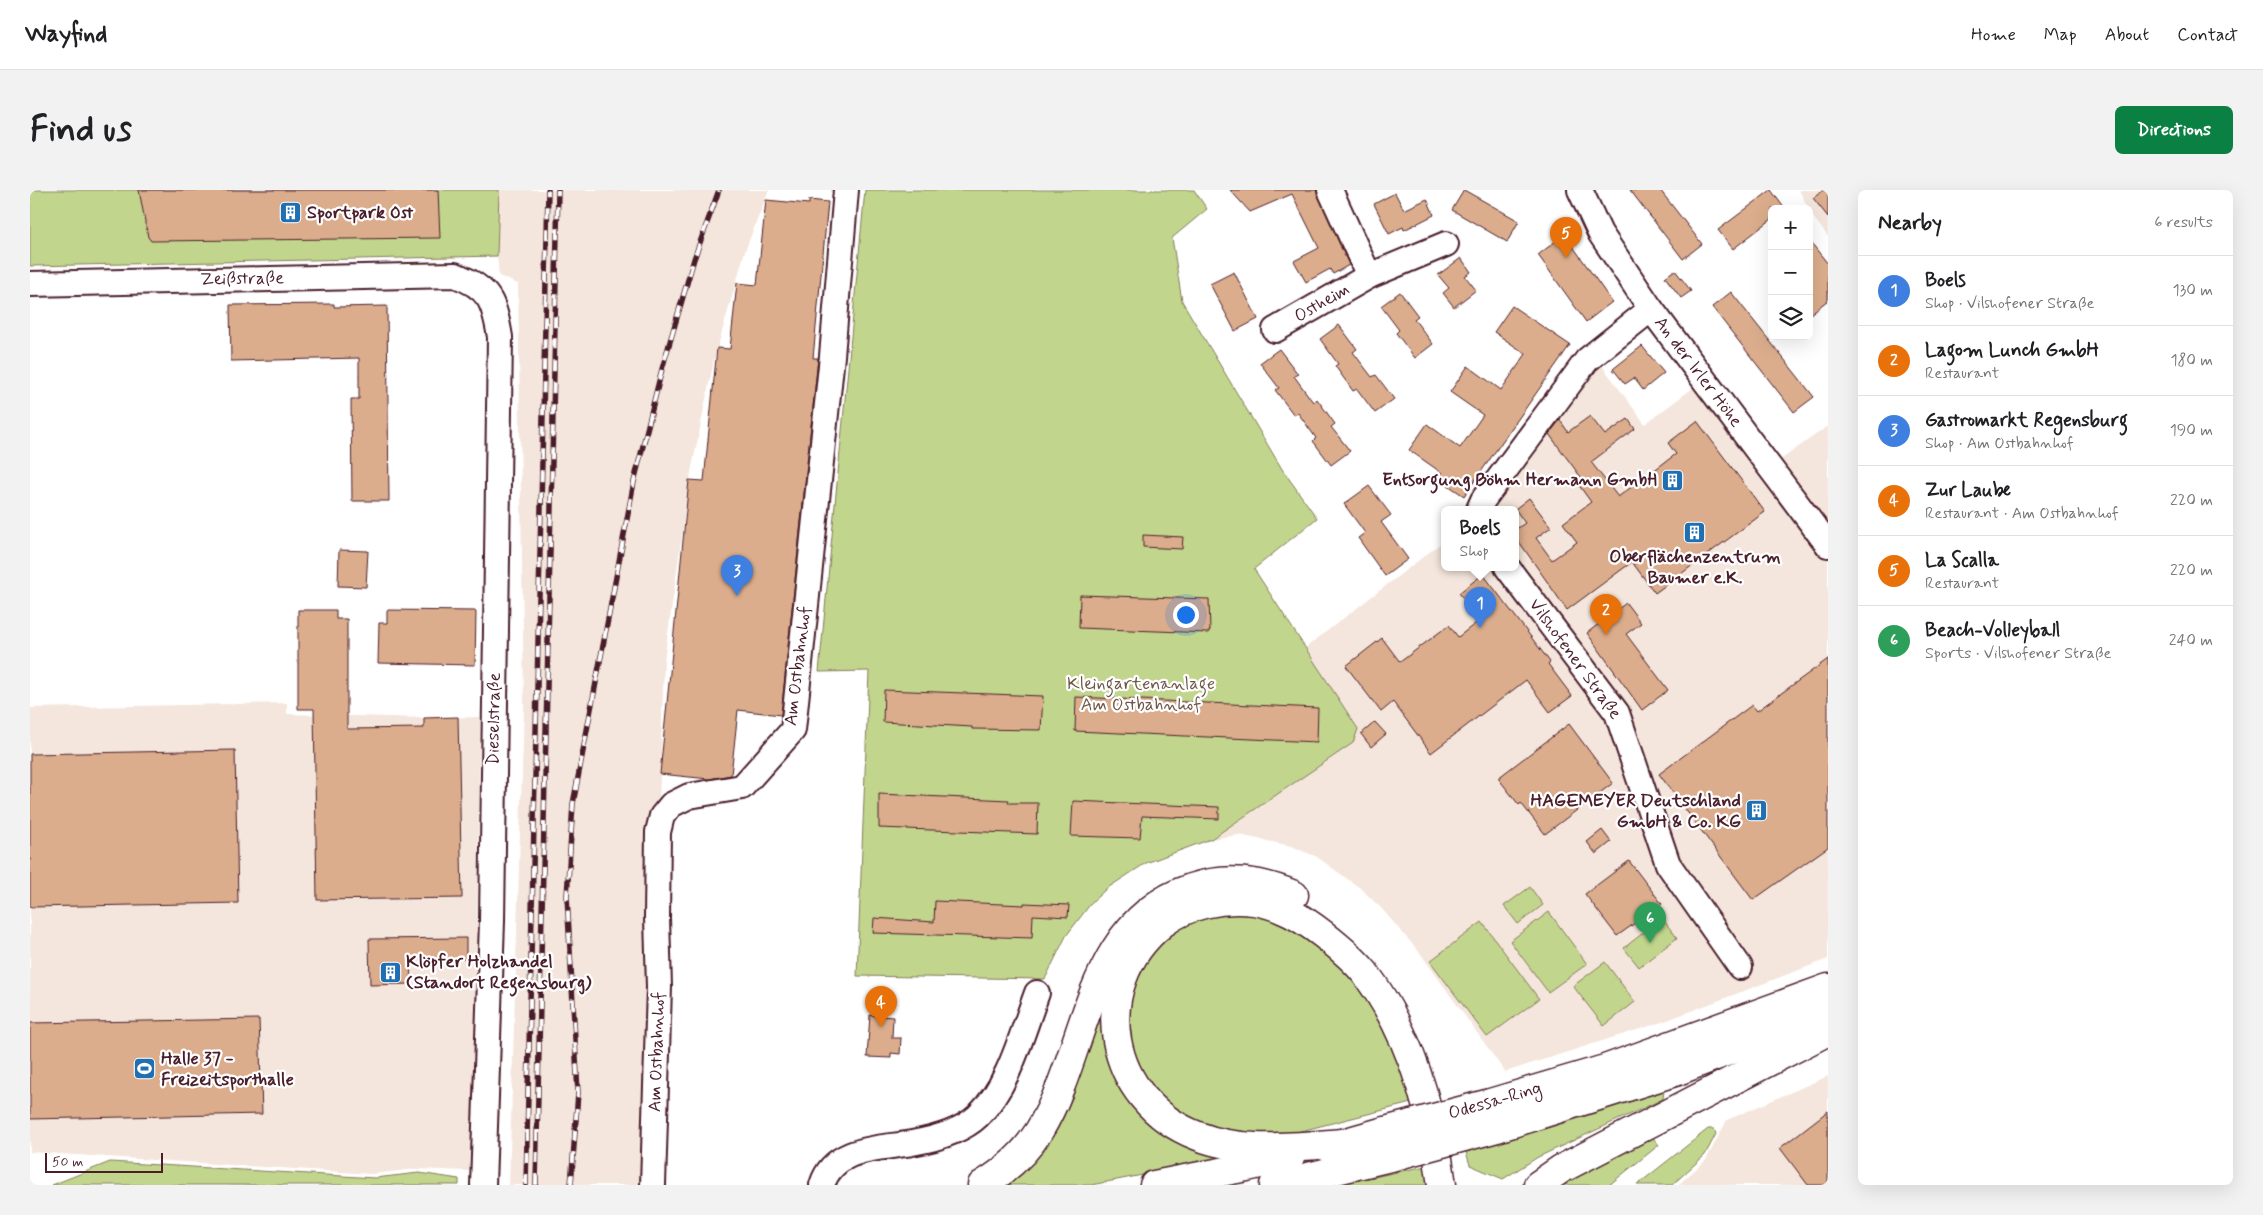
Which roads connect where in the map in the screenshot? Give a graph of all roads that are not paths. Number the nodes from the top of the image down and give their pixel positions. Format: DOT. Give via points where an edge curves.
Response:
graph roads {
  1 [pos="846,190"];
  2 [pos="1330,190"];
  3 [pos="1580,190"];
  4 [pos="1446,244"];
  5 [pos="455,275"];
  6 [pos="1369,276"];
  7 [pos="30,284"];
  8 [pos="1651,310"];
  9 [pos="1275,330"];
  10 [pos="1480,506"];
  11 [pos="1828,545"];
  12 [pos="1510,571"];
  13 [pos="1740,968"];
  14 [pos="1828,988"];
  15 [pos="1037,994"];
  16 [pos="1828,1012"];
  17 [pos="1828,1031"];
  18 [pos="1494,1115"];
  19 [pos="1345,1143"];
  20 [pos="1388,1144"];
  21 [pos="483,1185"];
  22 [pos="653,1185"];
  23 [pos="822,1185"];
  24 [pos="982,1185"];
  25 [pos="1154,1185"];
  26 [pos="1274,1185"];
  27 [pos="1442,1185"];
  28 [pos="1460,1185"];
  29 [pos="1538,1185"];
  1 -- 22 [label="street, Am Ostbahnhof" via="793,730 742,787 689,796 671,805 662,816 658,832 659,987"];
  2 -- 6 [label="street, Ostheim"];
  3 -- 8 [label="street, An der Irler Höhe" via="1600,232"];
  4 -- 6 [label="street, Ostheim"];
  5 -- 7 [label="street, Zeißstraße"];
  5 -- 21 [label="street, Dieselstraße" via="474,282 488,297 496,312 500,337 492,921"];
  6 -- 9 [label="street, Ostheim"];
  8 -- 10 [label="street" via="1586,360"];
  8 -- 11 [label="street, An der Irler Höhe"];
  12 -- 13 [label="street, Vilshofener Straße" via="1617,713 1668,864"];
  14 -- 18 [label="highway, Odessa-Ring" via="1605,1069"];
  15 -- 23 [label="street" via="1004,1079 978,1116 945,1135 862,1150 842,1158 825,1175"];
  16 -- 18 [label="highway, Odessa-Ring" via="1676,1072"];
  17 -- 29 [label="highway" via="1561,1169"];
  18 -- 20 [label="highway, Odessa-Ring, bridge"];
  19 -- 20 [label="highway, Odessa-Ring"];
  19 -- 25 [label="highway, Odessa-Ring" via="1248,1167"];
  19 -- 27 [label="highway" via="1286,1147 1223,1143 1198,1136 1153,1109 1133,1083 1120,1057 1115,1032 1115,1003 1123,975 1137,949 1163,923 1188,909 1216,902 1240,900 1270,904 1299,917 1339,947 1364,972 1384,1000 1398,1029 1425,1095"];
  20 -- 26 [label="highway, Odessa-Ring"];
  24 -- 28 [label="highway" via="1003,1172 1039,1131 1059,1090 1110,956 1143,915 1178,893 1200,885 1253,881 1299,897 1324,913 1370,954 1398,992 1417,1025 1442,1088 1452,1126"];
}
